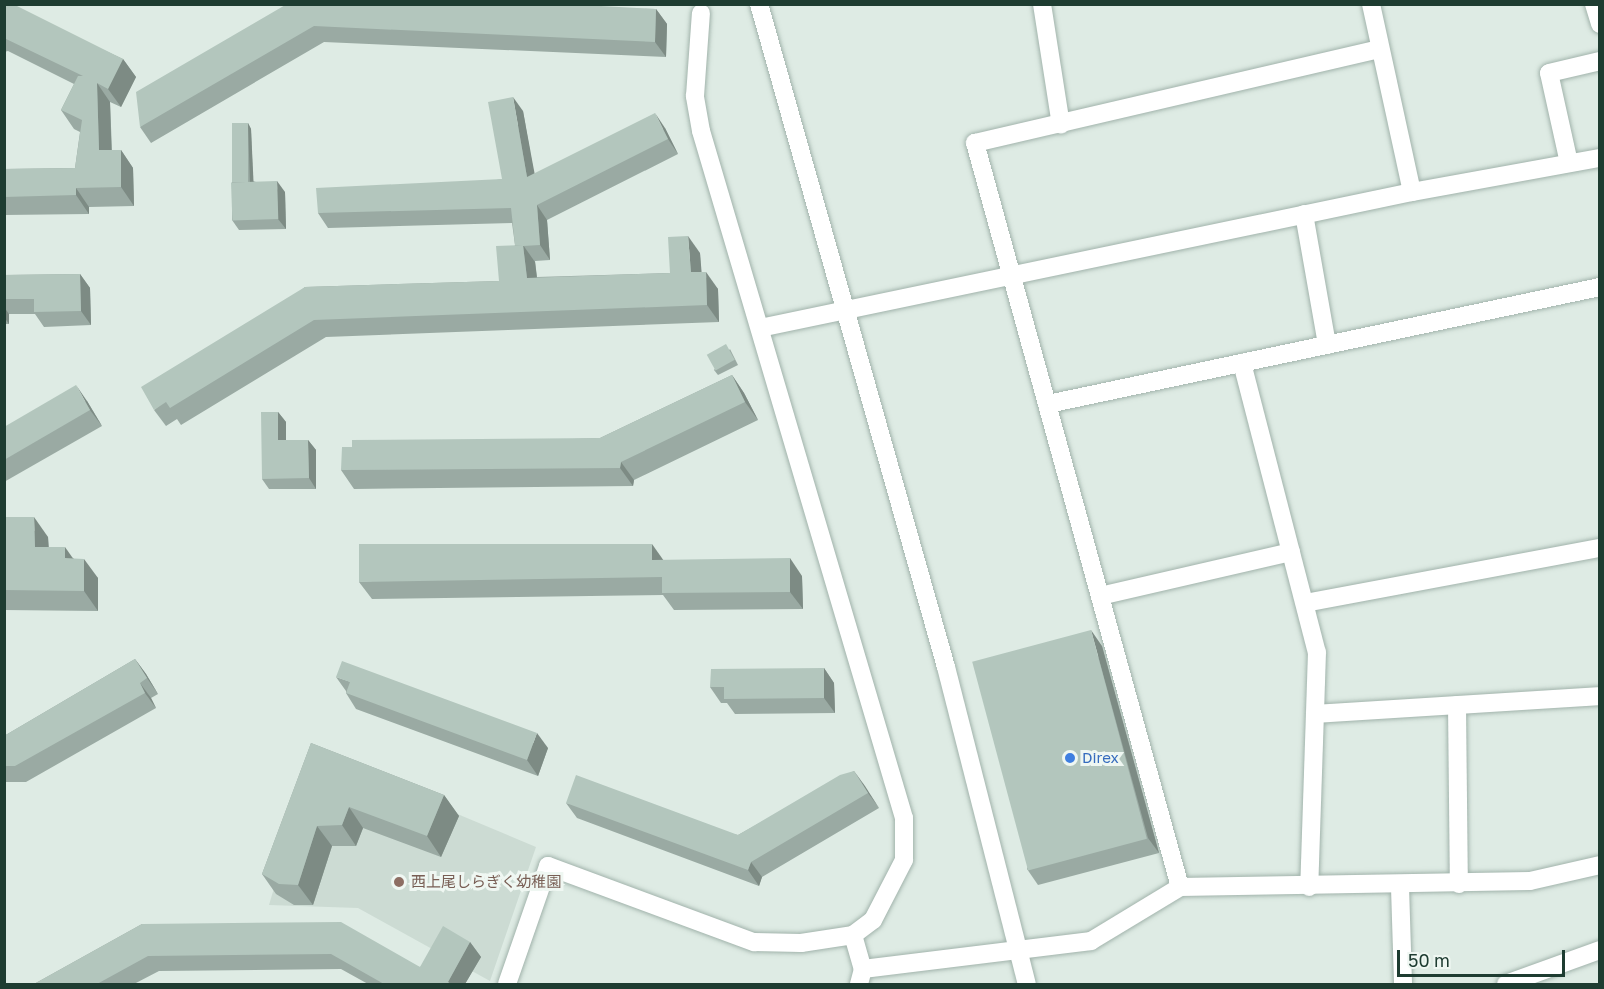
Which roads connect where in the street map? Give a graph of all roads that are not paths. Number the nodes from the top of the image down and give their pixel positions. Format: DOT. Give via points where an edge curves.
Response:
graph roads {
  1 [pos="759,4"];
  2 [pos="1042,4"];
  3 [pos="1371,4"];
  4 [pos="1594,4"];
  5 [pos="701,13"];
  6 [pos="1599,24"];
  7 [pos="1379,49"];
  8 [pos="1599,61"];
  9 [pos="1061,124"];
  10 [pos="1599,158"];
  11 [pos="1569,163"];
  12 [pos="1412,192"];
  13 [pos="1304,214"];
  14 [pos="1012,274"];
  15 [pos="1599,286"];
  16 [pos="848,310"];
  17 [pos="760,328"];
  18 [pos="1328,345"];
  19 [pos="1242,363"];
  20 [pos="1048,404"];
  21 [pos="1599,548"];
  22 [pos="1291,552"];
  23 [pos="1100,596"];
  24 [pos="1305,603"];
  25 [pos="1599,696"];
  26 [pos="1457,705"];
  27 [pos="1315,714"];
  28 [pos="1599,865"];
  29 [pos="1459,884"];
  30 [pos="1180,887"];
  31 [pos="1309,887"];
  32 [pos="1400,887"];
  33 [pos="853,934"];
  34 [pos="1019,950"];
  35 [pos="1599,950"];
  36 [pos="861,977"];
  37 [pos="507,984"];
  38 [pos="1028,984"];
  39 [pos="1403,984"];
  40 [pos="1506,984"];
  1 -- 16 [label="street"];
  2 -- 9 [label="street"];
  3 -- 7 [label="street"];
  4 -- 6 [label="street"];
  5 -- 17 [label="street" via="695,96 701,130"];
  7 -- 9 [label="street"];
  7 -- 12 [label="street"];
  8 -- 11 [label="street" via="1550,73"];
  9 -- 14 [label="street" via="975,143"];
  10 -- 11 [label="street"];
  11 -- 12 [label="street"];
  12 -- 13 [label="street"];
  13 -- 14 [label="street"];
  13 -- 18 [label="street"];
  14 -- 16 [label="street"];
  14 -- 20 [label="street"];
  15 -- 18 [label="street"];
  16 -- 17 [label="street"];
  16 -- 34 [label="street"];
  17 -- 33 [label="street" via="904,818 904,860 885,905"];
  18 -- 19 [label="street"];
  19 -- 20 [label="street"];
  19 -- 22 [label="street"];
  20 -- 23 [label="street"];
  21 -- 24 [label="street"];
  22 -- 23 [label="street"];
  22 -- 24 [label="street"];
  23 -- 30 [label="street"];
  24 -- 27 [label="street" via="1317,652"];
  25 -- 26 [label="street"];
  26 -- 27 [label="street"];
  26 -- 29 [label="street"];
  27 -- 31 [label="street"];
  28 -- 29 [label="street" via="1530,881"];
  29 -- 32 [label="street"];
  30 -- 31 [label="street"];
  30 -- 34 [label="street" via="1091,941"];
  31 -- 32 [label="street"];
  32 -- 39 [label="street"];
  33 -- 36 [label="street"];
  33 -- 37 [label="street" via="801,944 754,942 548,866"];
  34 -- 36 [label="street"];
  34 -- 38 [label="street"];
  35 -- 40 [label="street"];
}
